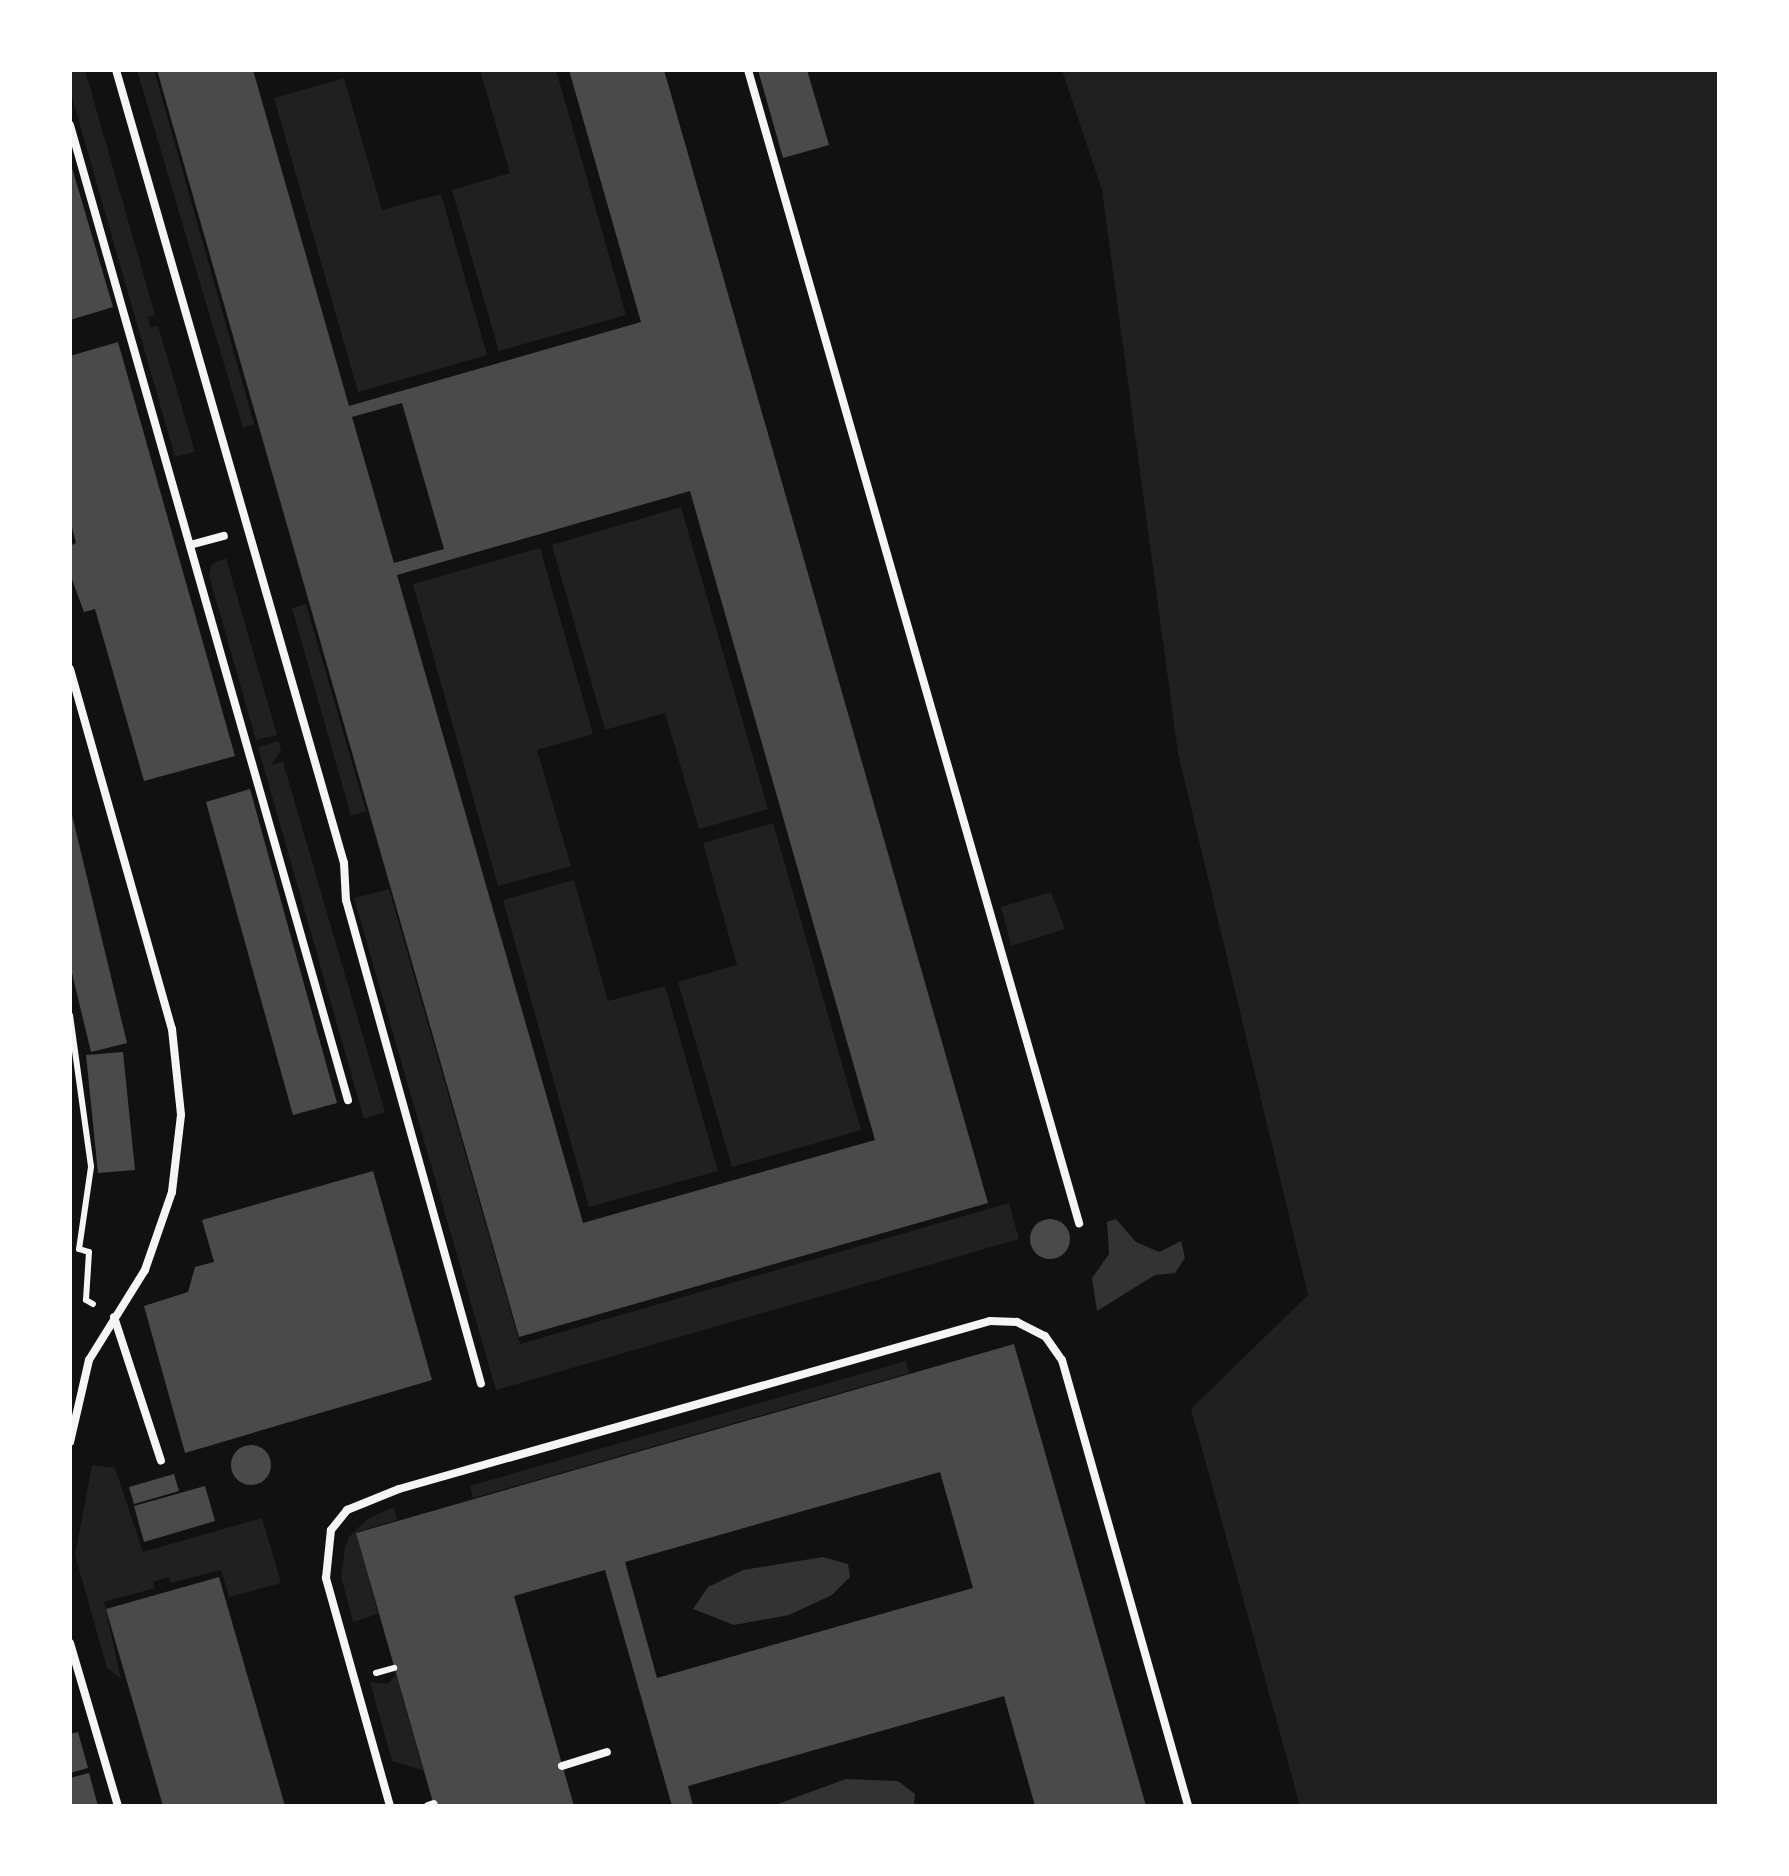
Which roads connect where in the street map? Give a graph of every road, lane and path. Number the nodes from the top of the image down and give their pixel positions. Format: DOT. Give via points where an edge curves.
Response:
graph roads {
  1 [pos="116,70"];
  2 [pos="748,70"];
  3 [pos="70,125"];
  4 [pos="224,536"];
  5 [pos="190,545"];
  6 [pos="70,669"];
  7 [pos="70,1015"];
  8 [pos="348,1100"];
  9 [pos="1079,1223"];
  10 [pos="114,1317"];
  11 [pos="481,1384"];
  12 [pos="70,1442"];
  13 [pos="161,1461"];
  14 [pos="70,1642"];
  15 [pos="607,1752"];
  16 [pos="562,1766"];
  17 [pos="118,1806"];
  18 [pos="390,1806"];
  19 [pos="1188,1806"];
  1 -- 11 [label="lane" via="339,844 346,900"];
  2 -- 9 [label="lane"];
  3 -- 5 [label="lane"];
  4 -- 5 [label="lane"];
  5 -- 8 [label="lane"];
  6 -- 10 [label="lane" via="172,1029 181,1116 172,1192 145,1270"];
  7 -- 10 [label="path" via="92,1167 79,1249 88,1252 86,1300"];
  10 -- 12 [label="lane" via="89,1360"];
  10 -- 13 [label="lane"];
  14 -- 17 [label="lane"];
  15 -- 16 [label="lane"];
  18 -- 19 [label="lane" via="326,1578 331,1530 347,1510 374,1496 990,1321 1018,1322 1045,1336 1062,1360"];
}
